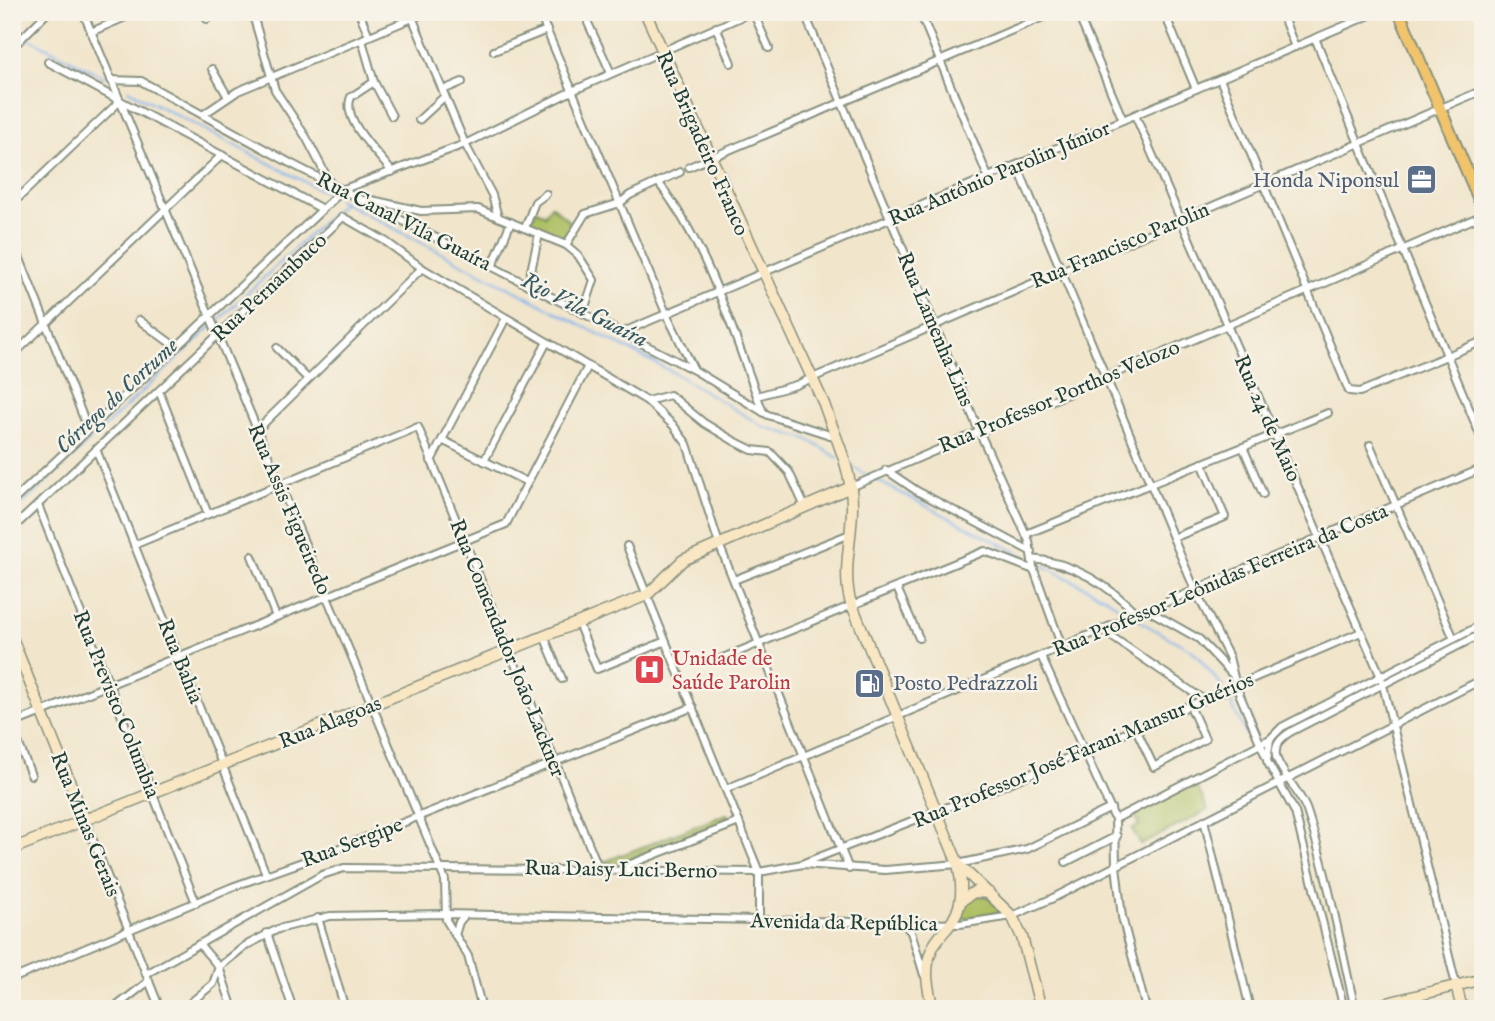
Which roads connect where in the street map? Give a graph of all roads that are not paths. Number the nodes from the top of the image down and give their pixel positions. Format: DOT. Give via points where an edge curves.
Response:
graph roads {
  1 [pos="48,12"];
  2 [pos="83,12"];
  3 [pos="136,12"];
  4 [pos="252,12"];
  5 [pos="359,12"];
  6 [pos="427,12"];
  7 [pos="540,12"];
  8 [pos="645,12"];
  9 [pos="752,12"];
  10 [pos="804,12"];
  11 [pos="920,12"];
  12 [pos="1055,12"];
  13 [pos="1077,12"];
  14 [pos="1164,12"];
  15 [pos="1281,12"];
  16 [pos="1377,12"];
  17 [pos="1398,12"];
  18 [pos="412,15"];
  19 [pos="588,23"];
  20 [pos="716,27"];
  21 [pos="547,30"];
  22 [pos="91,32"];
  23 [pos="366,38"];
  24 [pos="1315,38"];
  25 [pos="1295,47"];
  26 [pos="12,48"];
  27 [pos="769,48"];
  28 [pos="662,50"];
  29 [pos="495,51"];
  30 [pos="940,61"];
  31 [pos="48,62"];
  32 [pos="731,63"];
  33 [pos="212,69"];
  34 [pos="611,74"];
  35 [pos="271,77"];
  36 [pos="1220,79"];
  37 [pos="111,80"];
  38 [pos="374,82"];
  39 [pos="463,82"];
  40 [pos="1196,89"];
  41 [pos="1483,90"];
  42 [pos="572,91"];
  43 [pos="444,93"];
  44 [pos="228,96"];
  45 [pos="120,101"];
  46 [pos="842,102"];
  47 [pos="1440,109"];
  48 [pos="204,114"];
  49 [pos="1135,115"];
  50 [pos="392,116"];
  51 [pos="419,120"];
  52 [pos="1123,120"];
  53 [pos="1359,143"];
  54 [pos="465,144"];
  55 [pos="222,156"];
  56 [pos="710,158"];
  57 [pos="1017,165"];
  58 [pos="689,167"];
  59 [pos="392,172"];
  60 [pos="680,172"];
  61 [pos="988,177"];
  62 [pos="329,181"];
  63 [pos="658,182"];
  64 [pos="1263,184"];
  65 [pos="344,189"];
  66 [pos="546,194"];
  67 [pos="360,197"];
  68 [pos="620,203"];
  69 [pos="12,204"];
  70 [pos="323,209"];
  71 [pos="1483,209"];
  72 [pos="165,210"];
  73 [pos="1483,215"];
  74 [pos="498,216"];
  75 [pos="343,217"];
  76 [pos="890,219"];
  77 [pos="1181,219"];
  78 [pos="511,222"];
  79 [pos="525,228"];
  80 [pos="539,234"];
  81 [pos="12,239"];
  82 [pos="566,245"];
  83 [pos="1403,249"];
  84 [pos="492,267"];
  85 [pos="422,268"];
  86 [pos="1061,271"];
  87 [pos="762,273"];
  88 [pos="528,285"];
  89 [pos="1307,290"];
  90 [pos="718,292"];
  91 [pos="583,313"];
  92 [pos="666,313"];
  93 [pos="209,316"];
  94 [pos="506,318"];
  95 [pos="139,320"];
  96 [pos="46,324"];
  97 [pos="935,324"];
  98 [pos="1227,325"];
  99 [pos="621,333"];
  100 [pos="218,335"];
  101 [pos="1483,341"];
  102 [pos="547,342"];
  103 [pos="176,347"];
  104 [pos="277,348"];
  105 [pos="1447,355"];
  106 [pos="12,356"];
  107 [pos="588,366"];
  108 [pos="694,370"];
  109 [pos="1105,376"];
  110 [pos="809,379"];
  111 [pos="308,380"];
  112 [pos="159,391"];
  113 [pos="757,396"];
  114 [pos="647,401"];
  115 [pos="763,412"];
  116 [pos="1328,413"];
  117 [pos="88,429"];
  118 [pos="257,430"];
  119 [pos="979,430"];
  120 [pos="834,433"];
  121 [pos="1275,434"];
  122 [pos="442,440"];
  123 [pos="1483,442"];
  124 [pos="1370,445"];
  125 [pos="1244,447"];
  126 [pos="96,449"];
  127 [pos="431,461"];
  128 [pos="484,461"];
  129 [pos="1202,463"];
  130 [pos="1483,468"];
  131 [pos="886,470"];
  132 [pos="527,482"];
  133 [pos="280,484"];
  134 [pos="1150,484"];
  135 [pos="850,487"];
  136 [pos="1263,494"];
  137 [pos="12,502"];
  138 [pos="38,505"];
  139 [pos="1396,505"];
  140 [pos="805,507"];
  141 [pos="208,514"];
  142 [pos="12,529"];
  143 [pos="850,534"];
  144 [pos="1026,534"];
  145 [pos="1320,537"];
  146 [pos="1173,538"];
  147 [pos="464,540"];
  148 [pos="719,544"];
  149 [pos="134,545"];
  150 [pos="627,546"];
  151 [pos="252,556"];
  152 [pos="1032,556"];
  153 [pos="1034,570"];
  154 [pos="734,580"];
  155 [pos="897,588"];
  156 [pos="1195,590"];
  157 [pos="647,595"];
  158 [pos="327,596"];
  159 [pos="852,606"];
  160 [pos="1148,610"];
  161 [pos="1138,615"];
  162 [pos="276,617"];
  163 [pos="578,622"];
  164 [pos="1483,624"];
  165 [pos="1102,630"];
  166 [pos="1361,632"];
  167 [pos="1483,633"];
  168 [pos="544,636"];
  169 [pos="12,638"];
  170 [pos="919,638"];
  171 [pos="1454,639"];
  172 [pos="666,641"];
  173 [pos="759,643"];
  174 [pos="1062,647"];
  175 [pos="509,650"];
  176 [pos="179,656"];
  177 [pos="1041,656"];
  178 [pos="718,660"];
  179 [pos="16,662"];
  180 [pos="1234,677"];
  181 [pos="562,679"];
  182 [pos="1382,680"];
  183 [pos="1483,680"];
  184 [pos="109,685"];
  185 [pos="1229,689"];
  186 [pos="1204,699"];
  187 [pos="372,705"];
  188 [pos="1190,706"];
  189 [pos="692,707"];
  190 [pos="42,712"];
  191 [pos="897,717"];
  192 [pos="1393,724"];
  193 [pos="12,726"];
  194 [pos="1136,729"];
  195 [pos="1270,739"];
  196 [pos="1261,744"];
  197 [pos="1085,750"];
  198 [pos="804,756"];
  199 [pos="1266,757"];
  200 [pos="555,762"];
  201 [pos="222,765"];
  202 [pos="31,775"];
  203 [pos="1288,777"];
  204 [pos="1280,781"];
  205 [pos="726,789"];
  206 [pos="152,793"];
  207 [pos="1111,808"];
  208 [pos="937,813"];
  209 [pos="418,817"];
  210 [pos="1115,819"];
  211 [pos="85,820"];
  212 [pos="1205,820"];
  213 [pos="739,822"];
  214 [pos="1117,836"];
  215 [pos="12,849"];
  216 [pos="842,849"];
  217 [pos="322,855"];
  218 [pos="1066,862"];
  219 [pos="803,864"];
  220 [pos="958,864"];
  221 [pos="1116,866"];
  222 [pos="439,867"];
  223 [pos="599,869"];
  224 [pos="618,869"];
  225 [pos="849,869"];
  226 [pos="329,872"];
  227 [pos="760,872"];
  228 [pos="266,874"];
  229 [pos="990,893"];
  230 [pos="961,901"];
  231 [pos="196,903"];
  232 [pos="444,914"];
  233 [pos="466,915"];
  234 [pos="1012,915"];
  235 [pos="318,918"];
  236 [pos="758,920"];
  237 [pos="903,923"];
  238 [pos="923,923"];
  239 [pos="951,924"];
  240 [pos="130,932"];
  241 [pos="911,932"];
  242 [pos="267,933"];
  243 [pos="455,935"];
  244 [pos="199,944"];
  245 [pos="219,967"];
  246 [pos="148,977"];
  247 [pos="12,979"];
  248 [pos="1483,979"];
  249 [pos="926,984"];
  250 [pos="1457,989"];
  251 [pos="113,1009"];
  252 [pos="160,1009"];
  253 [pos="184,1009"];
  254 [pos="233,1009"];
  255 [pos="293,1009"];
  256 [pos="345,1009"];
  257 [pos="482,1009"];
  258 [pos="933,1009"];
  259 [pos="1041,1009"];
  260 [pos="1146,1009"];
  261 [pos="1250,1009"];
  262 [pos="1343,1009"];
  263 [pos="1355,1009"];
  264 [pos="1363,1009"];
  265 [pos="1462,1009"];
  1 -- 26 [label="street"];
  2 -- 22 [label="street, Rua Assis Figueiredo"];
  3 -- 22 [label="street"];
  4 -- 35 [label="street"];
  5 -- 23 [label="street"];
  6 -- 18 [label="street"];
  7 -- 21 [label="street"];
  8 -- 28 [label="main road, Rua Brigadeiro Franco"];
  9 -- 20 [label="street"];
  9 -- 27 [label="street"];
  10 -- 46 [label="street, Rua Lamenha Lins"];
  11 -- 30 [label="street"];
  12 -- 30 [label="street"];
  13 -- 52 [label="street"];
  14 -- 40 [label="street"];
  15 -- 25 [label="street"];
  16 -- 24 [label="street, Rua Antônio Parolin Júnior"];
  17 -- 47 [label="main road"];
  18 -- 23 [label="street"];
  18 -- 43 [label="street"];
  19 -- 34 [label="street"];
  20 -- 28 [label="street"];
  20 -- 32 [label="street"];
  21 -- 29 [label="street"];
  21 -- 42 [label="street"];
  22 -- 37 [label="street, Rua Assis Figueiredo"];
  23 -- 35 [label="street"];
  23 -- 38 [label="street"];
  24 -- 25 [label="street, Rua Antônio Parolin Júnior"];
  24 -- 53 [label="street"];
  25 -- 36 [label="street, Rua Antônio Parolin Júnior"];
  28 -- 34 [label="street"];
  28 -- 56 [label="main road, Rua Brigadeiro Franco"];
  30 -- 46 [label="street"];
  30 -- 61 [label="street"];
  31 -- 45 [label="street, Rua Canal Vila Guaíra"];
  33 -- 44 [label="street"];
  34 -- 42 [label="street"];
  35 -- 44 [label="street"];
  35 -- 62 [label="street"];
  36 -- 40 [label="street, Rua Antônio Parolin Júnior"];
  36 -- 64 [label="street"];
  37 -- 45 [label="street, Rua Assis Figueiredo"];
  37 -- 48 [label="street, Rua Canal Vila Guaíra" via="141,81"];
  38 -- 50 [label="street"];
  38 -- 59 [label="street" via="351,97 349,113"];
  39 -- 43 [label="street"];
  40 -- 49 [label="street, Rua Antônio Parolin Júnior"];
  41 -- 47 [label="street, Rua Francisco Parolin"];
  42 -- 54 [label="street"];
  42 -- 68 [label="street"];
  43 -- 51 [label="street"];
  43 -- 54 [label="street"];
  44 -- 48 [label="street"];
  45 -- 55 [label="street, Rua Canal Vila Guaíra"];
  45 -- 69 [label="street"];
  45 -- 72 [label="street, Rua Assis Figueiredo"];
  46 -- 56 [label="street"];
  46 -- 76 [label="street, Rua Lamenha Lins"];
  47 -- 53 [label="street, Rua Francisco Parolin"];
  47 -- 71 [label="main road"];
  48 -- 62 [label="street, Rua Canal Vila Guaíra"];
  49 -- 52 [label="street, Rua Antônio Parolin Júnior"];
  49 -- 77 [label="street, Rua 24 de Maio"];
  52 -- 57 [label="street, Rua Antônio Parolin Júnior"];
  53 -- 64 [label="street, Rua Francisco Parolin"];
  53 -- 83 [label="street"];
  54 -- 59 [label="street"];
  54 -- 74 [label="street"];
  55 -- 70 [label="street, Rua Canal Vila Guaíra"];
  55 -- 72 [label="street"];
  56 -- 58 [label="street"];
  56 -- 87 [label="main road, Rua Brigadeiro Franco"];
  57 -- 61 [label="street, Rua Antônio Parolin Júnior"];
  57 -- 86 [label="street"];
  59 -- 65 [label="street"];
  60 -- 63 [label="street"];
  61 -- 76 [label="street, Rua Antônio Parolin Júnior"];
  62 -- 65 [label="street, Rua Canal Vila Guaíra"];
  63 -- 68 [label="street"];
  63 -- 90 [label="street" via="689,228"];
  64 -- 77 [label="street, Rua Francisco Parolin"];
  64 -- 89 [label="street"];
  65 -- 67 [label="street, Rua Canal Vila Guaíra"];
  65 -- 70 [label="street, Rua Pernambuco"];
  66 -- 79 [label="street" via="536,202"];
  67 -- 74 [label="street" via="421,211 471,208"];
  67 -- 84 [label="street, Rua Canal Vila Guaíra"];
  68 -- 82 [label="street" via="582,216"];
  68 -- 92 [label="street"];
  70 -- 93 [label="street, Rua Pernambuco"];
  72 -- 93 [label="street, Rua Assis Figueiredo"];
  72 -- 96 [label="street"];
  73 -- 83 [label="street, Rua Professor Porthos Velozo"];
  74 -- 78 [label="street"];
  75 -- 85 [label="street, Rua Canal Vila Guaíra"];
  75 -- 100 [label="street, Rua Pernambuco"];
  76 -- 87 [label="street, Rua Antônio Parolin Júnior"];
  76 -- 97 [label="street, Rua Lamenha Lins"];
  77 -- 86 [label="street, Rua Francisco Parolin"];
  77 -- 98 [label="street, Rua 24 de Maio"];
  78 -- 79 [label="street"];
  78 -- 84 [label="street"];
  79 -- 80 [label="street"];
  80 -- 82 [label="street"];
  80 -- 88 [label="street"];
  81 -- 96 [label="street"];
  82 -- 91 [label="street" via="594,280"];
  83 -- 89 [label="street, Rua Professor Porthos Velozo"];
  83 -- 105 [label="street"];
  84 -- 88 [label="street, Rua Canal Vila Guaíra"];
  85 -- 94 [label="street, Rua Canal Vila Guaíra"];
  85 -- 111 [label="street"];
  86 -- 97 [label="street, Rua Francisco Parolin"];
  86 -- 109 [label="street"];
  87 -- 90 [label="street, Rua Antônio Parolin Júnior"];
  87 -- 110 [label="main road, Rua Brigadeiro Franco" via="775,312"];
  88 -- 91 [label="street, Rua Canal Vila Guaíra"];
  89 -- 98 [label="street, Rua Professor Porthos Velozo"];
  89 -- 105 [label="street" via="1352,392"];
  90 -- 92 [label="street, Rua Antônio Parolin Júnior"];
  90 -- 113 [label="street"];
  91 -- 99 [label="street, Rua Canal Vila Guaíra"];
  92 -- 99 [label="street, Rua Antônio Parolin Júnior"];
  92 -- 108 [label="street"];
  93 -- 100 [label="street, Rua Assis Figueiredo"];
  93 -- 103 [label="street, Rua Pernambuco"];
  94 -- 102 [label="street, Rua Canal Vila Guaíra"];
  94 -- 122 [label="street"];
  95 -- 103 [label="street"];
  96 -- 106 [label="street"];
  96 -- 117 [label="street"];
  97 -- 110 [label="street, Rua Francisco Parolin"];
  97 -- 119 [label="street, Rua Lamenha Lins"];
  98 -- 109 [label="street, Rua Professor Porthos Velozo"];
  98 -- 121 [label="street, Rua 24 de Maio"];
  99 -- 108 [label="street, Rua Canal Vila Guaíra"];
  100 -- 112 [label="street, Rua Pernambuco"];
  100 -- 118 [label="street, Rua Assis Figueiredo"];
  101 -- 105 [label="street"];
  102 -- 107 [label="street, Rua Canal Vila Guaíra"];
  102 -- 128 [label="street"];
  103 -- 117 [label="street, Rua Pernambuco"];
  104 -- 111 [label="street"];
  105 -- 123 [label="street"];
  107 -- 114 [label="street, Rua Canal Vila Guaíra"];
  107 -- 132 [label="street"];
  108 -- 115 [label="street, Rua Canal Vila Guaíra"];
  109 -- 119 [label="street, Rua Professor Porthos Velozo"];
  109 -- 134 [label="street"];
  110 -- 113 [label="street, Rua Francisco Parolin"];
  110 -- 120 [label="main road, Rua Brigadeiro Franco"];
  111 -- 118 [label="street"];
  112 -- 126 [label="street, Rua Pernambuco"];
  112 -- 141 [label="street"];
  113 -- 115 [label="street"];
  114 -- 140 [label="street, Rua Canal Vila Guaíra" via="670,395 734,441 770,452 789,472"];
  114 -- 148 [label="street" via="687,444"];
  115 -- 120 [label="street, Rua Canal Vila Guaíra"];
  116 -- 121 [label="street"];
  117 -- 137 [label="street, Rua Pernambuco"];
  118 -- 133 [label="street, Rua Assis Figueiredo"];
  119 -- 131 [label="street, Rua Professor Porthos Velozo"];
  119 -- 144 [label="street, Rua Lamenha Lins"];
  120 -- 135 [label="main road, Rua Brigadeiro Franco"];
  121 -- 125 [label="street"];
  121 -- 145 [label="street, Rua 24 de Maio"];
  122 -- 127 [label="street"];
  122 -- 128 [label="street"];
  124 -- 139 [label="street"];
  125 -- 129 [label="street"];
  125 -- 136 [label="street"];
  126 -- 138 [label="street, Rua Pernambuco"];
  126 -- 149 [label="street, Rua Bahia"];
  127 -- 133 [label="street, Rua Comendador João Lackner" via="418,427"];
  127 -- 147 [label="street, Rua Comendador João Lackner"];
  128 -- 132 [label="street"];
  129 -- 134 [label="street"];
  129 -- 146 [label="street" via="1225,517"];
  130 -- 139 [label="street, Rua Professor Leônidas Ferreira da Costa"];
  131 -- 135 [label="street, Rua Professor Porthos Velozo"];
  131 -- 152 [label="street"];
  132 -- 147 [label="street" via="506,524"];
  133 -- 141 [label="street"];
  133 -- 158 [label="street, Rua Assis Figueiredo"];
  134 -- 144 [label="street"];
  134 -- 146 [label="street"];
  135 -- 140 [label="main road, Rua Professor Porthos Velozo"];
  135 -- 143 [label="main road, Rua Brigadeiro Franco"];
  138 -- 142 [label="street, Rua Pernambuco"];
  138 -- 184 [label="street, Rua Previsto Columbia"];
  139 -- 145 [label="street, Rua Professor Leônidas Ferreira da Costa"];
  139 -- 171 [label="street"];
  140 -- 148 [label="main road, Rua Professor Porthos Velozo"];
  141 -- 149 [label="street"];
  143 -- 154 [label="street"];
  143 -- 159 [label="main road, Rua Brigadeiro Franco" via="847,577"];
  144 -- 152 [label="street, Rua Lamenha Lins"];
  145 -- 156 [label="street, Rua Professor Leônidas Ferreira da Costa"];
  145 -- 166 [label="street, Rua 24 de Maio"];
  146 -- 156 [label="street"];
  147 -- 158 [label="street"];
  147 -- 175 [label="street, Rua Comendador João Lackner"];
  148 -- 154 [label="street"];
  148 -- 157 [label="main road, Rua Professor Porthos Velozo" via="677,564"];
  149 -- 176 [label="street, Rua Bahia"];
  150 -- 157 [label="street"];
  151 -- 162 [label="street"];
  152 -- 153 [label="street, Rua Lamenha Lins"];
  152 -- 161 [label="street" via="1108,586"];
  153 -- 155 [label="street" via="985,551"];
  153 -- 174 [label="street, Rua Lamenha Lins"];
  154 -- 173 [label="street"];
  155 -- 159 [label="street"];
  155 -- 170 [label="street"];
  156 -- 160 [label="street, Rua Professor Leônidas Ferreira da Costa"];
  156 -- 180 [label="street" via="1229,657"];
  157 -- 163 [label="main road, Rua Alagoas"];
  157 -- 172 [label="street"];
  158 -- 162 [label="street"];
  158 -- 187 [label="street, Rua Assis Figueiredo"];
  159 -- 173 [label="street"];
  159 -- 191 [label="main road, Rua Brigadeiro Franco"];
  160 -- 161 [label="street, Rua Professor Leônidas Ferreira da Costa"];
  160 -- 180 [label="street" via="1202,641"];
  161 -- 165 [label="street, Rua Professor Leônidas Ferreira da Costa"];
  162 -- 176 [label="street"];
  163 -- 168 [label="main road, Rua Alagoas"];
  163 -- 172 [label="street" via="597,669"];
  164 -- 171 [label="street"];
  165 -- 174 [label="street, Rua Professor Leônidas Ferreira da Costa"];
  165 -- 186 [label="street"];
  166 -- 182 [label="street, Rua 24 de Maio"];
  166 -- 185 [label="street, Rua Professor José Farani Mansur Guérios"];
  167 -- 182 [label="street"];
  168 -- 175 [label="main road, Rua Alagoas"];
  168 -- 181 [label="street"];
  169 -- 179 [label="main road, Rua Minas Gerais"];
  171 -- 182 [label="street"];
  172 -- 189 [label="street"];
  173 -- 178 [label="street"];
  173 -- 198 [label="street"];
  174 -- 177 [label="street, Rua Professor Leônidas Ferreira da Costa"];
  175 -- 187 [label="main road, Rua Alagoas"];
  175 -- 200 [label="street, Rua Comendador João Lackner"];
  176 -- 184 [label="street"];
  176 -- 201 [label="street, Rua Bahia"];
  177 -- 191 [label="street, Rua Professor Leônidas Ferreira da Costa"];
  177 -- 197 [label="street"];
  179 -- 190 [label="main road, Rua Minas Gerais"];
  180 -- 185 [label="street"];
  182 -- 192 [label="street, Rua 24 de Maio"];
  182 -- 195 [label="street" via="1282,727"];
  182 -- 203 [label="street" via="1292,731 1278,744 1276,758"];
  183 -- 192 [label="street, Avenida da República"];
  184 -- 190 [label="street"];
  184 -- 206 [label="street, Rua Previsto Columbia"];
  185 -- 186 [label="street, Rua Professor José Farani Mansur Guérios"];
  185 -- 196 [label="street"];
  186 -- 188 [label="street, Rua Professor José Farani Mansur Guérios"];
  187 -- 201 [label="main road, Rua Alagoas"];
  187 -- 209 [label="street, Rua Assis Figueiredo"];
  188 -- 194 [label="street, Rua Professor José Farani Mansur Guérios"];
  188 -- 194 [label="street" via="1205,739 1154,767"];
  189 -- 200 [label="street, Rua Sergipe"];
  189 -- 205 [label="street"];
  190 -- 193 [label="street"];
  190 -- 211 [label="main road, Rua Minas Gerais"];
  191 -- 198 [label="street, Rua Professor Leônidas Ferreira da Costa"];
  191 -- 208 [label="main road, Rua Brigadeiro Franco"];
  192 -- 203 [label="street, Avenida da República"];
  192 -- 250 [label="street, Rua 24 de Maio"];
  193 -- 202 [label="street"];
  194 -- 197 [label="street, Rua Professor José Farani Mansur Guérios"];
  195 -- 196 [label="street"];
  195 -- 199 [label="street"];
  196 -- 199 [label="street"];
  196 -- 210 [label="street"];
  197 -- 207 [label="street"];
  197 -- 208 [label="street, Rua Professor José Farani Mansur Guérios"];
  198 -- 205 [label="street, Rua Professor Leônidas Ferreira da Costa"];
  198 -- 216 [label="street"];
  199 -- 204 [label="street"];
  200 -- 209 [label="street, Rua Sergipe"];
  200 -- 223 [label="street, Rua Comendador João Lackner"];
  201 -- 206 [label="main road, Rua Alagoas"];
  201 -- 228 [label="street, Rua Bahia"];
  203 -- 204 [label="street, Avenida da República"];
  203 -- 263 [label="street" via="1301,795 1312,827"];
  204 -- 212 [label="street, Avenida da República"];
  204 -- 262 [label="street" via="1300,827"];
  205 -- 213 [label="street"];
  206 -- 211 [label="main road, Rua Alagoas"];
  206 -- 231 [label="street, Rua Previsto Columbia"];
  207 -- 210 [label="street"];
  207 -- 220 [label="street, Rua Daisy Luci Berno" via="1027,849"];
  208 -- 216 [label="street, Rua Professor José Farani Mansur Guérios"];
  208 -- 220 [label="main road, Rua Brigadeiro Franco"];
  209 -- 217 [label="street, Rua Sergipe"];
  209 -- 222 [label="street, Rua Assis Figueiredo"];
  210 -- 214 [label="street"];
  211 -- 215 [label="main road, Rua Alagoas"];
  211 -- 240 [label="street, Rua Minas Gerais"];
  212 -- 221 [label="street, Avenida da República"];
  212 -- 261 [label="street"];
  213 -- 224 [label="street"];
  213 -- 227 [label="street"];
  214 -- 218 [label="street"];
  214 -- 221 [label="street"];
  216 -- 219 [label="street, Rua Professor José Farani Mansur Guérios"];
  216 -- 225 [label="street"];
  217 -- 226 [label="street"];
  217 -- 228 [label="street, Rua Sergipe"];
  219 -- 225 [label="street, Rua Daisy Luci Berno"];
  219 -- 227 [label="street, Rua Daisy Luci Berno"];
  220 -- 225 [label="street, Rua Daisy Luci Berno"];
  220 -- 229 [label="main road"];
  220 -- 230 [label="main road"];
  221 -- 234 [label="street, Avenida da República"];
  221 -- 260 [label="street" via="1122,917"];
  222 -- 223 [label="street, Rua Daisy Luci Berno"];
  222 -- 226 [label="street, Rua Daisy Luci Berno" via="355,867"];
  222 -- 232 [label="street, Rua Assis Figueiredo" via="445,884"];
  223 -- 224 [label="street, Rua Daisy Luci Berno"];
  224 -- 227 [label="street, Rua Daisy Luci Berno"];
  226 -- 244 [label="street, Rua Daisy Luci Berno"];
  227 -- 236 [label="street"];
  228 -- 231 [label="street, Rua Sergipe"];
  229 -- 230 [label="main road" via="974,892"];
  229 -- 234 [label="main road"];
  230 -- 239 [label="main road"];
  231 -- 240 [label="street, Rua Sergipe"];
  232 -- 233 [label="street, Avenida da República"];
  232 -- 235 [label="street, Avenida da República"];
  232 -- 243 [label="street, Rua Assis Figueiredo"];
  233 -- 236 [label="street, Avenida da República"];
  233 -- 243 [label="street"];
  234 -- 239 [label="street, Avenida da República"];
  234 -- 259 [label="main road"];
  235 -- 242 [label="street, Avenida da República"];
  235 -- 256 [label="street"];
  236 -- 237 [label="street, Avenida da República"];
  237 -- 238 [label="street, Avenida da República"];
  237 -- 241 [label="street"];
  238 -- 239 [label="street, Avenida da República"];
  238 -- 241 [label="street"];
  239 -- 249 [label="main road" via="931,951"];
  240 -- 246 [label="street, Rua Minas Gerais"];
  240 -- 247 [label="street, Rua Sergipe"];
  241 -- 249 [label="street"];
  242 -- 245 [label="street, Avenida da República"];
  242 -- 255 [label="street"];
  243 -- 257 [label="street, Rua Assis Figueiredo" via="468,956"];
  244 -- 245 [label="street"];
  244 -- 246 [label="street, Rua Daisy Luci Berno"];
  245 -- 253 [label="street, Avenida da República" via="213,984"];
  245 -- 254 [label="street"];
  246 -- 251 [label="street, Rua Daisy Luci Berno"];
  246 -- 252 [label="street, Rua Minas Gerais"];
  248 -- 250 [label="main road"];
  249 -- 258 [label="main road"];
  250 -- 264 [label="main road"];
  250 -- 265 [label="main road"];
}
